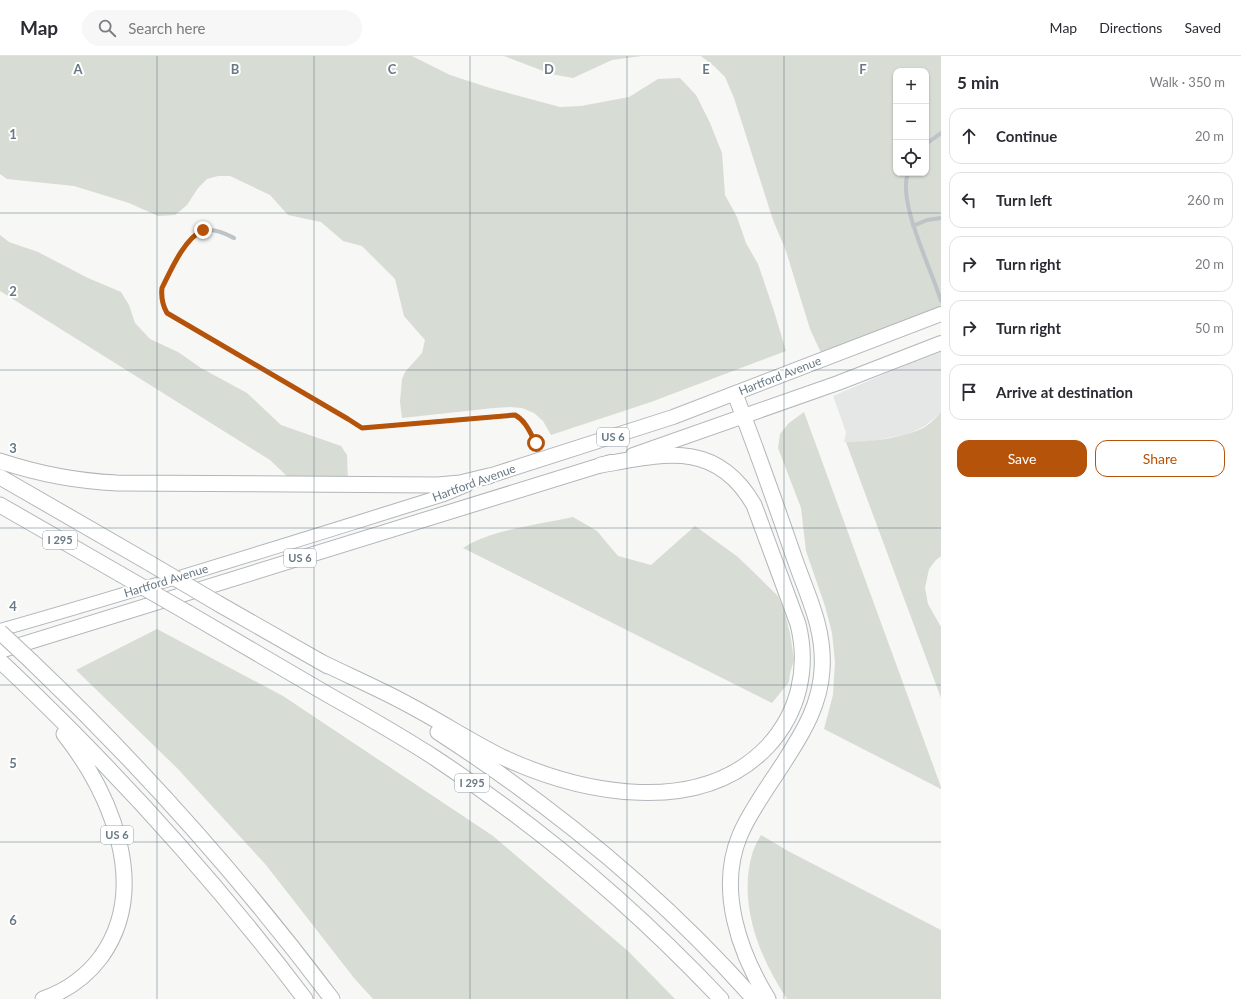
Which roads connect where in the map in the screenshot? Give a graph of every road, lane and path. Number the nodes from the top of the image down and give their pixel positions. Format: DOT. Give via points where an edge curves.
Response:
graph roads {
  1 [pos="941,133"];
  2 [pos="929,142"];
  3 [pos="907,176"];
  4 [pos="941,218"];
  5 [pos="913,226"];
  6 [pos="234,238"];
  7 [pos="941,301"];
  8 [pos="941,314"];
  9 [pos="941,343"];
  10 [pos="735,394"];
  11 [pos="744,416"];
  12 [pos="541,459"];
  13 [pos="0,461"];
  14 [pos="600,465"];
  15 [pos="489,476"];
  16 [pos="0,477"];
  17 [pos="0,505"];
  18 [pos="0,631"];
  19 [pos="0,651"];
  20 [pos="319,661"];
  21 [pos="4,665"];
  22 [pos="43,999"];
  23 [pos="305,999"];
  24 [pos="332,999"];
  25 [pos="721,999"];
  26 [pos="754,999"];
  27 [pos="768,999"];
  1 -- 2 [label="lane"];
  3 -- 5 [label="lane" via="907,203"];
  4 -- 5 [label="lane"];
  5 -- 7 [label="lane"];
  6 -- 12 [label="lane" via="209,229 196,234 190,240 162,288 163,306 167,313 362,428 515,415 521,418 529,429"];
  8 -- 10 [label="highway, Hartford Avenue / US 6"];
  9 -- 11 [label="highway, Hartford Avenue / US 6"];
  10 -- 11 [label="highway"];
  10 -- 12 [label="highway, Hartford Avenue / US 6" via="652,424"];
  11 -- 14 [label="highway, Hartford Avenue / US 6"];
  11 -- 27 [label="highway" via="817,618 822,650 821,682 809,721 745,824 732,862 730,883 739,936 750,966"];
  12 -- 15 [label="highway, Hartford Avenue / US 6"];
  13 -- 15 [label="highway, US 6" via="50,475 118,483 430,486 460,483"];
  14 -- 19 [label="highway, Hartford Avenue / US 6"];
  14 -- 20 [label="highway" via="659,455 696,458 713,464 729,475 743,489 754,506 798,624 803,661 800,689 787,720 765,749 743,766 704,784 674,791 625,792 570,782 503,757 408,704"];
  15 -- 18 [label="main road, Hartford Avenue" via="444,495"];
  16 -- 20 [label="highway, bridge"];
  17 -- 25 [label="highway, I 295, bridge" via="403,738 440,762 515,814 608,889"];
  18 -- 24 [label="highway, bridge" via="128,758 186,821 229,869"];
  20 -- 26 [label="highway" via="430,726 540,802 646,891 696,938"];
  21 -- 22 [label="highway, US 6" via="69,741 95,780 112,818 124,881 121,910 106,950 86,975 60,992"];
  21 -- 23 [label="highway" via="103,762 156,820 227,900"];
}
